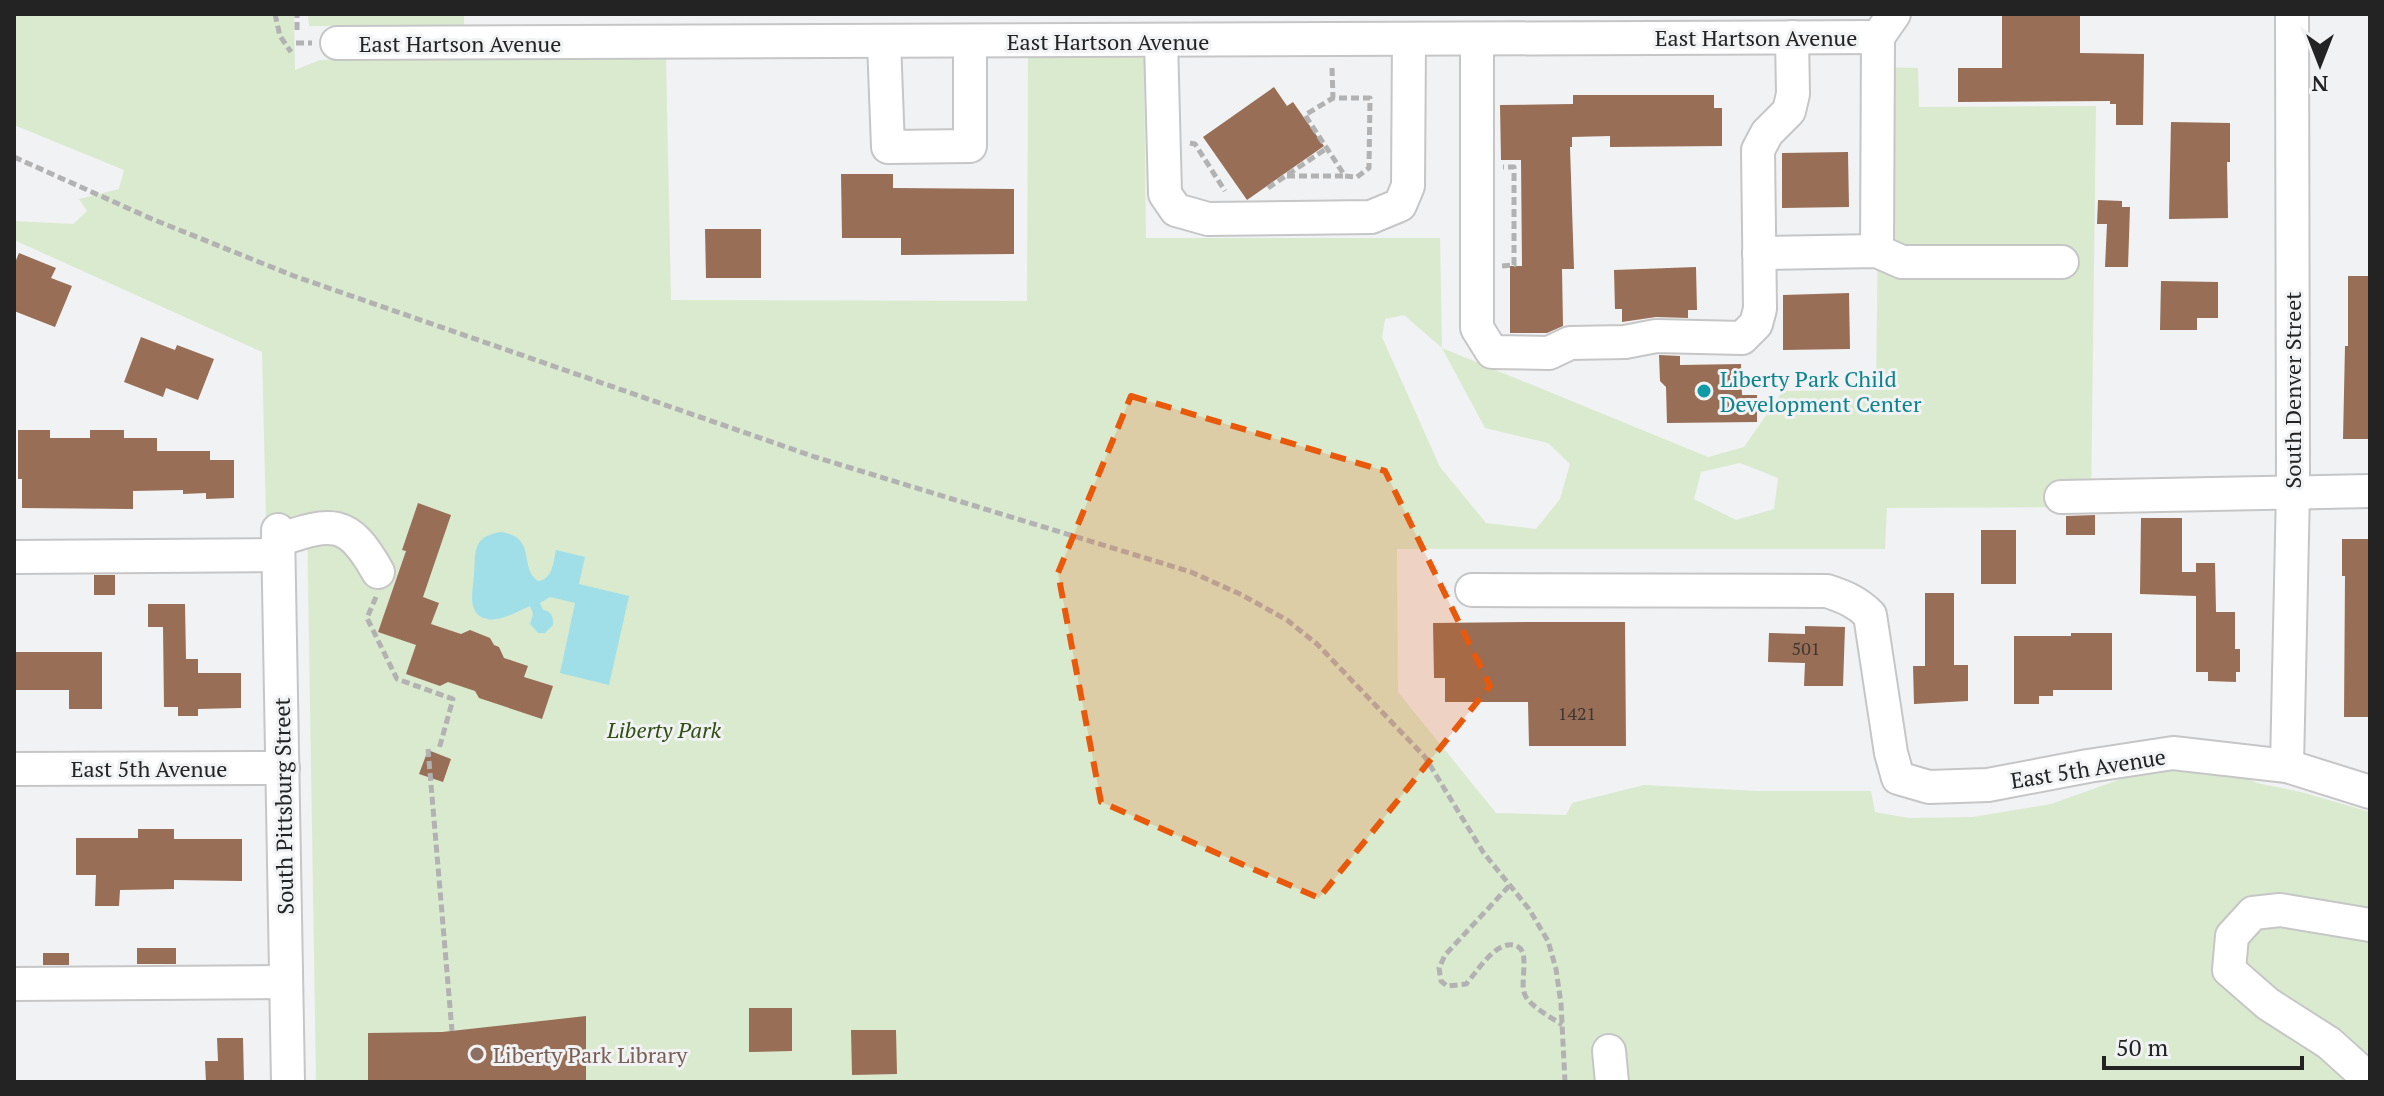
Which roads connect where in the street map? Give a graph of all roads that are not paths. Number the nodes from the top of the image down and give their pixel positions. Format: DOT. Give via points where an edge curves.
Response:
graph roads {
  1 [pos="2292,14"];
  2 [pos="1543,26"];
  3 [pos="1694,26"];
  4 [pos="1886,26"];
  5 [pos="1100,27"];
  6 [pos="1792,37"];
  7 [pos="1409,39"];
  8 [pos="1477,39"];
  9 [pos="1332,40"];
  10 [pos="970,41"];
  11 [pos="1161,41"];
  12 [pos="884,42"];
  13 [pos="337,43"];
  14 [pos="1877,251"];
  15 [pos="1759,253"];
  16 [pos="2062,262"];
  17 [pos="2293,491"];
  18 [pos="2370,491"];
  19 [pos="2061,497"];
  20 [pos="278,541"];
  21 [pos="14,557"];
  22 [pos="378,572"];
  23 [pos="1472,590"];
  24 [pos="2287,766"];
  25 [pos="283,768"];
  26 [pos="14,769"];
  27 [pos="2370,792"];
  28 [pos="2370,925"];
  29 [pos="286,982"];
  30 [pos="14,984"];
  31 [pos="2370,1080"];
  32 [pos="288,1082"];
  1 -- 17 [label="street, South Denver Street"];
  2 -- 3 [label="street, East Hartson Avenue"];
  2 -- 8 [label="street, East Hartson Avenue"];
  3 -- 6 [label="street, East Hartson Avenue"];
  4 -- 6 [label="street, East Hartson Avenue"];
  4 -- 14 [label="street"];
  5 -- 10 [label="street, East Hartson Avenue"];
  5 -- 11 [label="street, East Hartson Avenue"];
  6 -- 15 [label="street" via="1789,111 1758,150"];
  7 -- 8 [label="street, East Hartson Avenue"];
  7 -- 9 [label="street, East Hartson Avenue"];
  7 -- 11 [label="street" via="1408,186 1400,205 1371,217 1208,219 1176,210 1165,194"];
  8 -- 15 [label="street" via="1477,328 1492,352 1549,353 1570,343 1656,336 1742,338 1756,324 1760,309"];
  9 -- 11 [label="street, East Hartson Avenue"];
  10 -- 12 [label="street, East Hartson Avenue"];
  10 -- 12 [label="street" via="970,146 888,147"];
  12 -- 13 [label="street, East Hartson Avenue"];
  14 -- 15 [label="street"];
  14 -- 16 [label="street" via="1902,262"];
  17 -- 18 [label="street"];
  17 -- 19 [label="street"];
  17 -- 24 [label="street, South Denver Street"];
  20 -- 21 [label="street"];
  20 -- 22 [label="street" via="328,526 346,531 366,550"];
  20 -- 25 [label="street, South Pittsburg Street"];
  23 -- 24 [label="street, East 5th Avenue" via="1827,591 1844,597 1870,615 1898,778 1929,787 1988,785 2173,753"];
  24 -- 27 [label="street, East 5th Avenue"];
  25 -- 26 [label="street, East 5th Avenue"];
  25 -- 29 [label="street, South Pittsburg Street"];
  28 -- 31 [label="street" via="2280,910 2253,913 2232,936 2229,970"];
  29 -- 30 [label="street"];
  29 -- 32 [label="street, South Pittsburg Street"];
}
